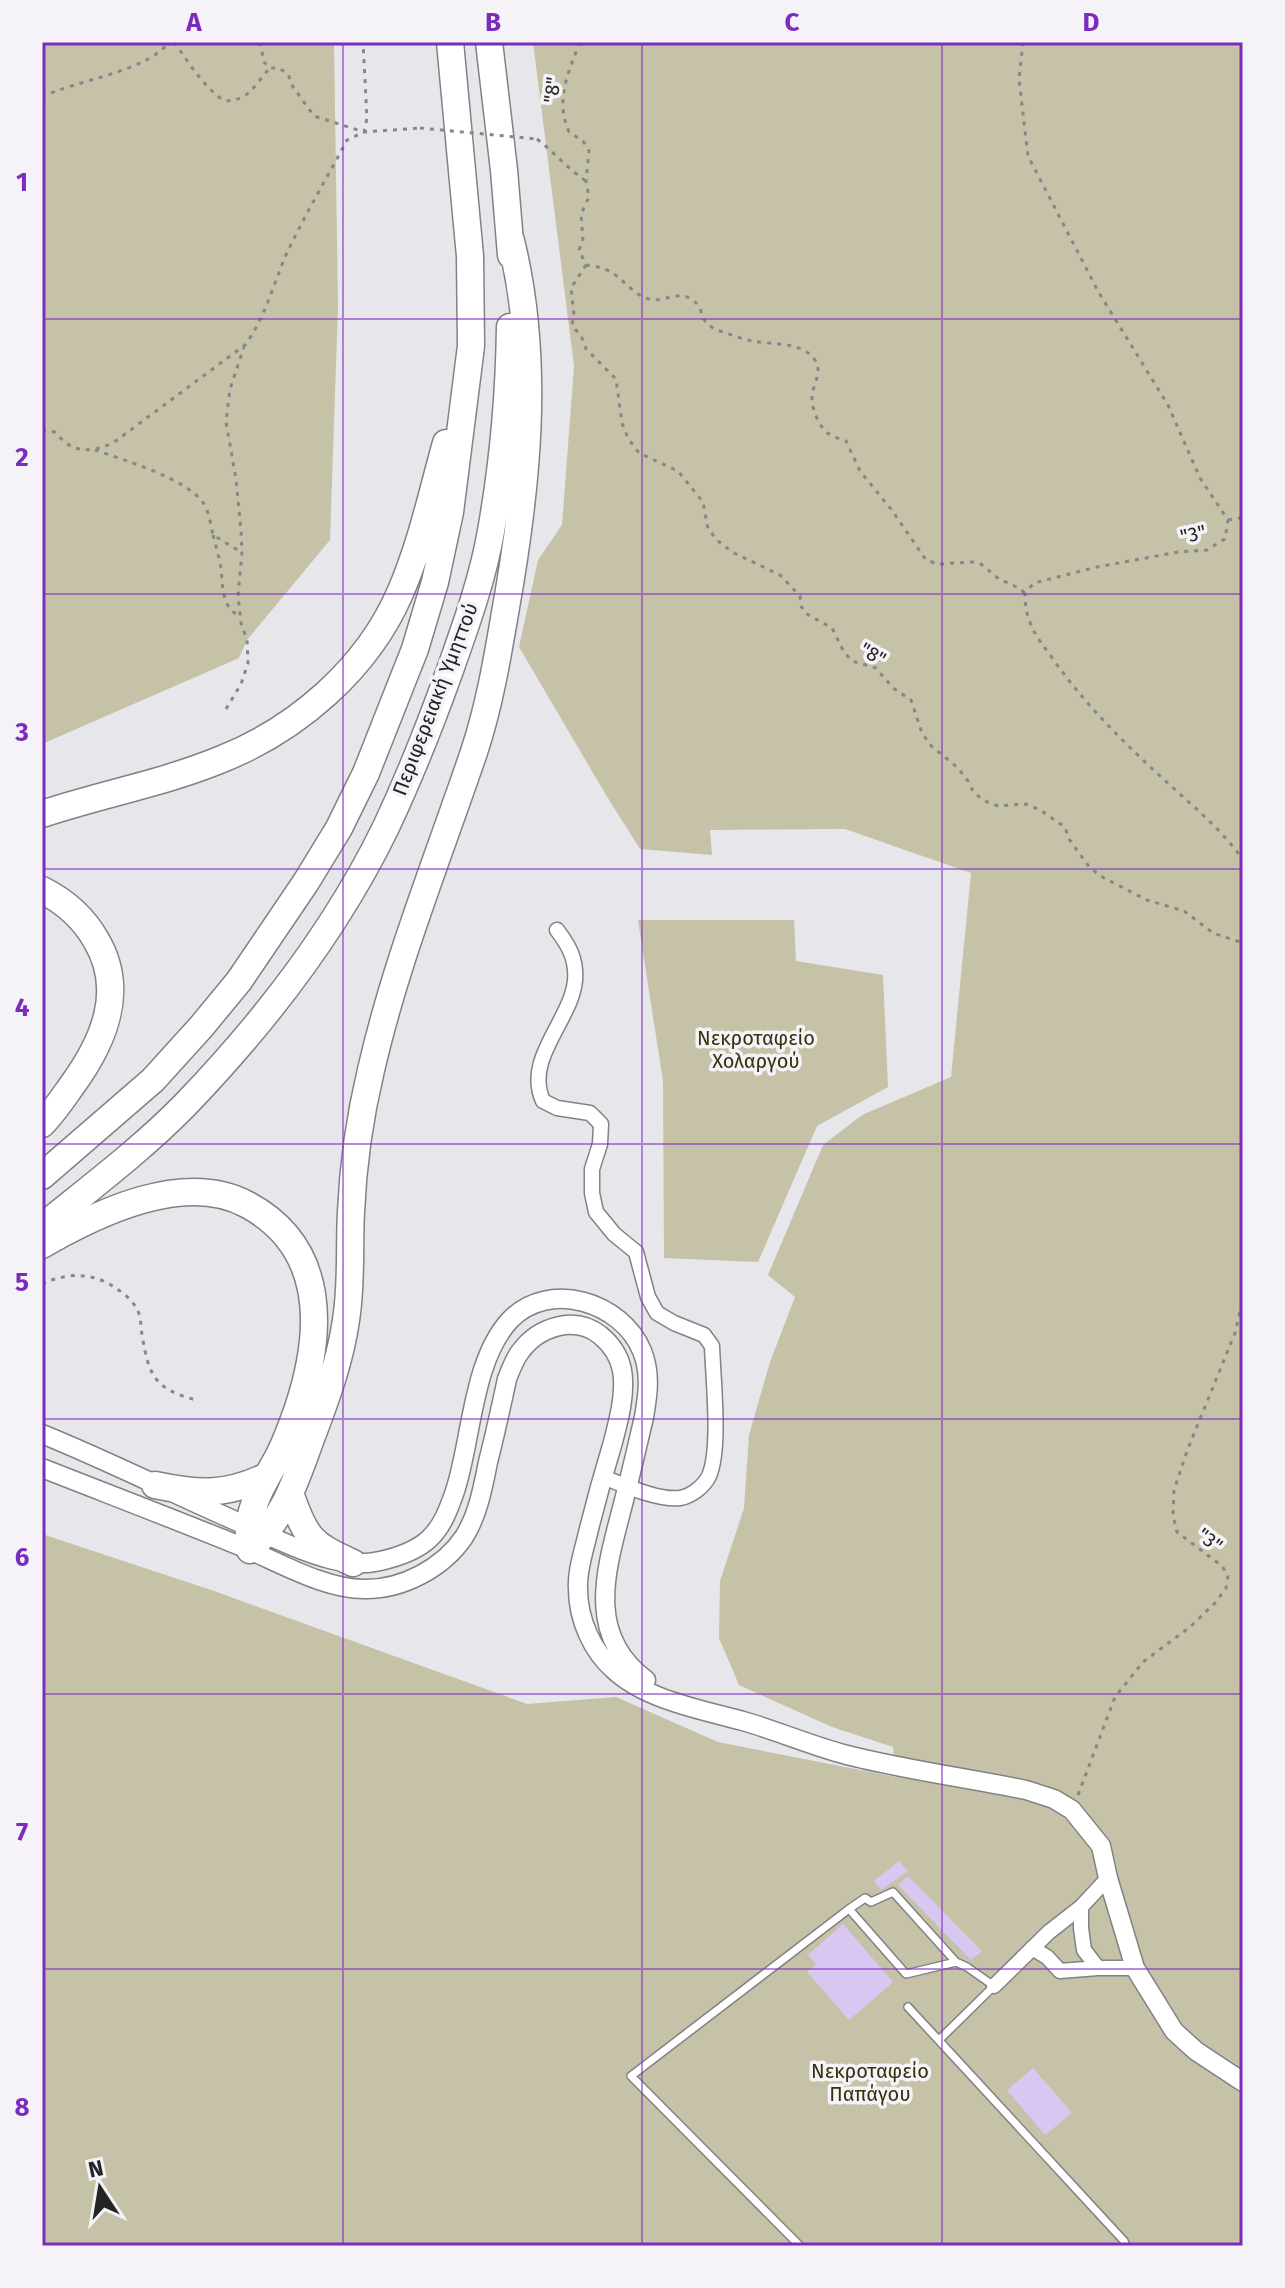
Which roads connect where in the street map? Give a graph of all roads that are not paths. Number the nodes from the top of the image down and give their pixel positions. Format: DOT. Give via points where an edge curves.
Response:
graph roads {
  1 [pos="450,42"];
  2 [pos="489,42"];
  3 [pos="511,241"];
  4 [pos="471,346"];
  5 [pos="42,814"];
  6 [pos="42,890"];
  7 [pos="557,930"];
  8 [pos="42,1124"];
  9 [pos="42,1176"];
  10 [pos="42,1227"];
  11 [pos="42,1245"];
  12 [pos="42,1434"];
  13 [pos="42,1468"];
  14 [pos="265,1477"];
  15 [pos="603,1477"];
  16 [pos="155,1485"];
  17 [pos="628,1486"];
  18 [pos="291,1496"];
  19 [pos="255,1537"];
  20 [pos="353,1563"];
  21 [pos="748,1723"];
  22 [pos="1108,1878"];
  23 [pos="1081,1907"];
  24 [pos="849,1909"];
  25 [pos="1032,1948"];
  26 [pos="956,1962"];
  27 [pos="1098,1968"];
  28 [pos="1135,1968"];
  29 [pos="994,1986"];
  30 [pos="908,2007"];
  31 [pos="940,2039"];
  32 [pos="1243,2082"];
  33 [pos="800,2246"];
  34 [pos="1126,2246"];
  1 -- 4 [label="highway, Περιφερειακή Υμηττού" via="470,256"];
  2 -- 3 [label="highway, Περιφερειακή Υμηττού"];
  3 -- 10 [label="highway, Περιφερειακή Υμηττού" via="504,442 491,533 434,715 386,827 317,941 230,1056 182,1107"];
  3 -- 18 [label="highway" via="521,282 528,365 517,547 493,682 474,750 408,937 370,1072 353,1171 346,1320"];
  4 -- 5 [label="highway" via="415,555 399,596 356,662 300,716 224,759"];
  4 -- 9 [label="highway, Περιφερειακή Υμηττού" via="452,498 435,582 389,718 339,828 239,981 201,1027 153,1080"];
  6 -- 8 [label="highway" via="86,922 110,975 110,1004 102,1032 86,1065"];
  7 -- 17 [label="street" via="570,947 575,987 538,1071 537,1088 543,1101 590,1113 601,1124 592,1169 596,1212 636,1252 657,1313 704,1335 712,1346 715,1451 709,1476 700,1489 683,1498"];
  11 -- 14 [label="highway" via="126,1204 187,1192 245,1203 290,1238 313,1296 313,1329 298,1407"];
  12 -- 16 [label="street"];
  13 -- 19 [label="street"];
  14 -- 16 [label="highway" via="218,1492"];
  14 -- 19 [label="highway" via="254,1506"];
  15 -- 17 [label="street"];
  15 -- 19 [label="street" via="618,1423 622,1370 616,1352 593,1330 562,1325 533,1339 513,1364 474,1517 465,1536 435,1566 389,1587 347,1588 320,1580"];
  15 -- 21 [label="street" via="578,1589 591,1641 615,1672 642,1687"];
  16 -- 19 [label="street"];
  17 -- 20 [label="street" via="648,1392 641,1350 615,1316 595,1305 576,1299 532,1305 513,1316 490,1350 458,1481 438,1529 399,1557"];
  17 -- 21 [label="street" via="605,1580 605,1609 620,1655 651,1683"];
  18 -- 19 [label="highway"];
  18 -- 20 [label="highway" via="312,1541"];
  19 -- 20 [label="street"];
  21 -- 22 [label="street" via="847,1755 1054,1799 1072,1810 1101,1846"];
  22 -- 23 [label="street"];
  22 -- 28 [label="street"];
  23 -- 25 [label="street"];
  23 -- 27 [label="street" via="1084,1950"];
  24 -- 26 [label="lane" via="906,1974"];
  24 -- 26 [label="lane" via="865,1898 871,1902 893,1892"];
  24 -- 33 [label="lane" via="631,2076"];
  25 -- 27 [label="street" via="1060,1971"];
  25 -- 29 [label="street"];
  26 -- 29 [label="lane"];
  27 -- 28 [label="street"];
  28 -- 32 [label="street" via="1174,2031"];
  29 -- 31 [label="lane"];
  30 -- 31 [label="lane"];
  31 -- 34 [label="lane"];
}
